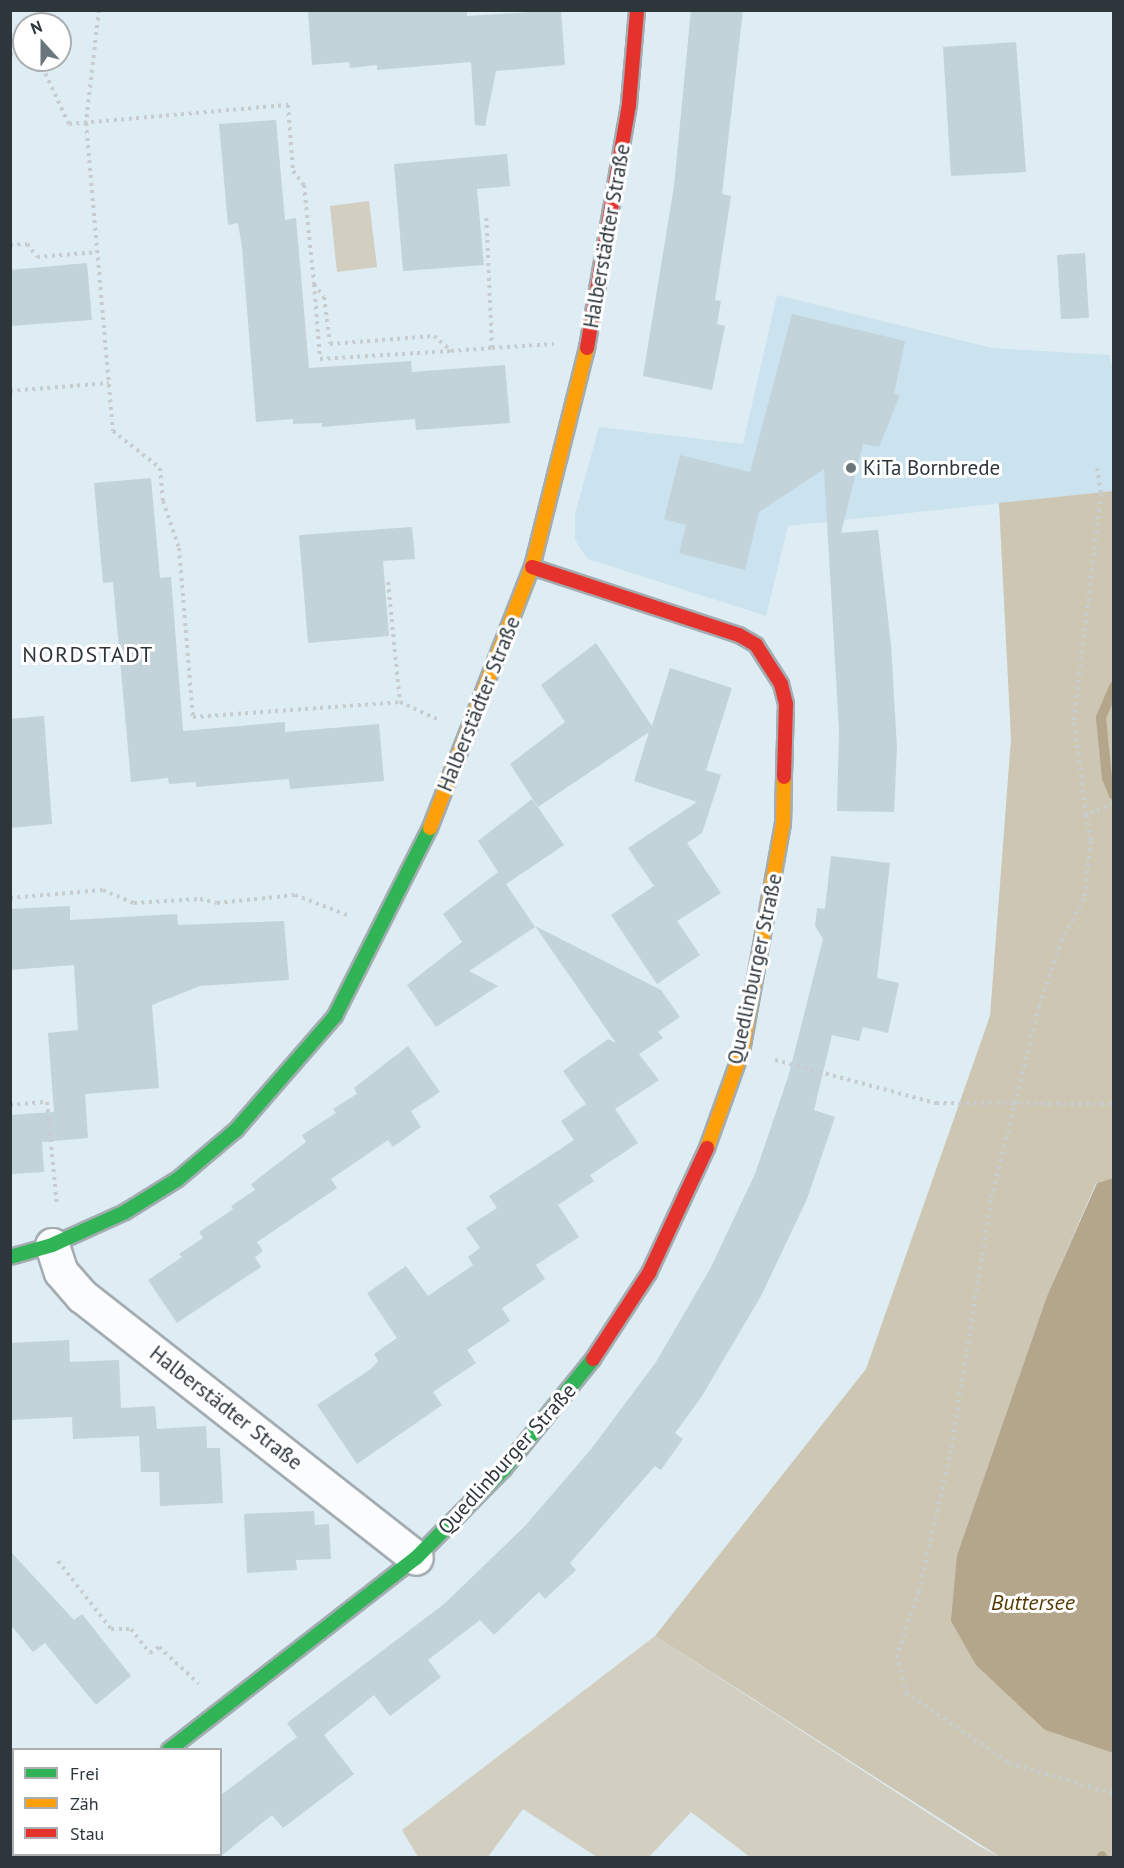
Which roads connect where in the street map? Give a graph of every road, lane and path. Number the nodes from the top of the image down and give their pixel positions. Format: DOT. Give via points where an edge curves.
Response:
graph roads {
  1 [pos="99,10"];
  2 [pos="637,10"];
  3 [pos="45,72"];
  4 [pos="86,123"];
  5 [pos="486,213"];
  6 [pos="10,245"];
  7 [pos="98,252"];
  8 [pos="314,284"];
  9 [pos="589,341"];
  10 [pos="492,348"];
  11 [pos="451,351"];
  12 [pos="109,383"];
  13 [pos="10,391"];
  14 [pos="1096,468"];
  15 [pos="532,567"];
  16 [pos="388,582"];
  17 [pos="400,702"];
  18 [pos="467,734"];
  19 [pos="1113,804"];
  20 [pos="1086,815"];
  21 [pos="10,898"];
  22 [pos="380,926"];
  23 [pos="742,1051"];
  24 [pos="1016,1104"];
  25 [pos="1113,1104"];
  26 [pos="10,1105"];
  27 [pos="52,1245"];
  28 [pos="10,1257"];
  29 [pos="416,1558"];
  30 [pos="58,1561"];
  31 [pos="224,1706"];
  32 [pos="170,1748"];
  33 [pos="1113,1794"];
  1 -- 4 [label="path"];
  2 -- 9 [label="street, Halberstädter Straße" via="629,104"];
  3 -- 4 [label="path" via="69,124"];
  4 -- 7 [label="path"];
  4 -- 8 [label="path" via="288,105 293,171 304,185"];
  5 -- 10 [label="path"];
  6 -- 7 [label="path" via="27,244 37,257"];
  7 -- 12 [label="path"];
  8 -- 11 [label="path" via="324,297 330,344 434,336"];
  8 -- 11 [label="path" via="320,359"];
  9 -- 10 [label="path"];
  9 -- 15 [label="street, Halberstädter Straße"];
  10 -- 11 [label="path"];
  12 -- 13 [label="path"];
  12 -- 17 [label="path" via="113,431 160,468 163,501 178,548 193,717"];
  14 -- 20 [label="path" via="1101,493 1074,720"];
  15 -- 18 [label="street, Halberstädter Straße"];
  15 -- 23 [label="street, Quedlinburger Straße" via="739,635 756,645 781,684 786,704 783,824"];
  16 -- 17 [label="path"];
  17 -- 18 [label="path"];
  18 -- 22 [label="street, Halberstädter Straße" via="418,858"];
  19 -- 20 [label="path"];
  20 -- 24 [label="path" via="1091,841 1084,899 1062,939 1039,1006"];
  21 -- 22 [label="path" via="103,890 134,903 200,899 217,903 295,895"];
  22 -- 27 [label="street, Halberstädter Straße" via="335,1016 236,1130 178,1179 125,1212"];
  23 -- 24 [label="path" via="936,1103"];
  23 -- 29 [label="street, Quedlinburger Straße" via="706,1151 649,1273 582,1375 504,1469"];
  24 -- 25 [label="path"];
  24 -- 33 [label="path" via="991,1200 951,1450 919,1591 897,1655 906,1693 1009,1763"];
  26 -- 27 [label="path" via="47,1102 58,1212"];
  27 -- 28 [label="street, Halberstädter Straße"];
  27 -- 29 [label="street, Halberstädter Straße" via="61,1272 82,1296"];
  29 -- 31 [label="street, Quedlinburger Straße"];
  30 -- 31 [label="path" via="111,1629 131,1629 150,1653 159,1647"];
  31 -- 32 [label="street, Quedlinburger Straße"];
}
